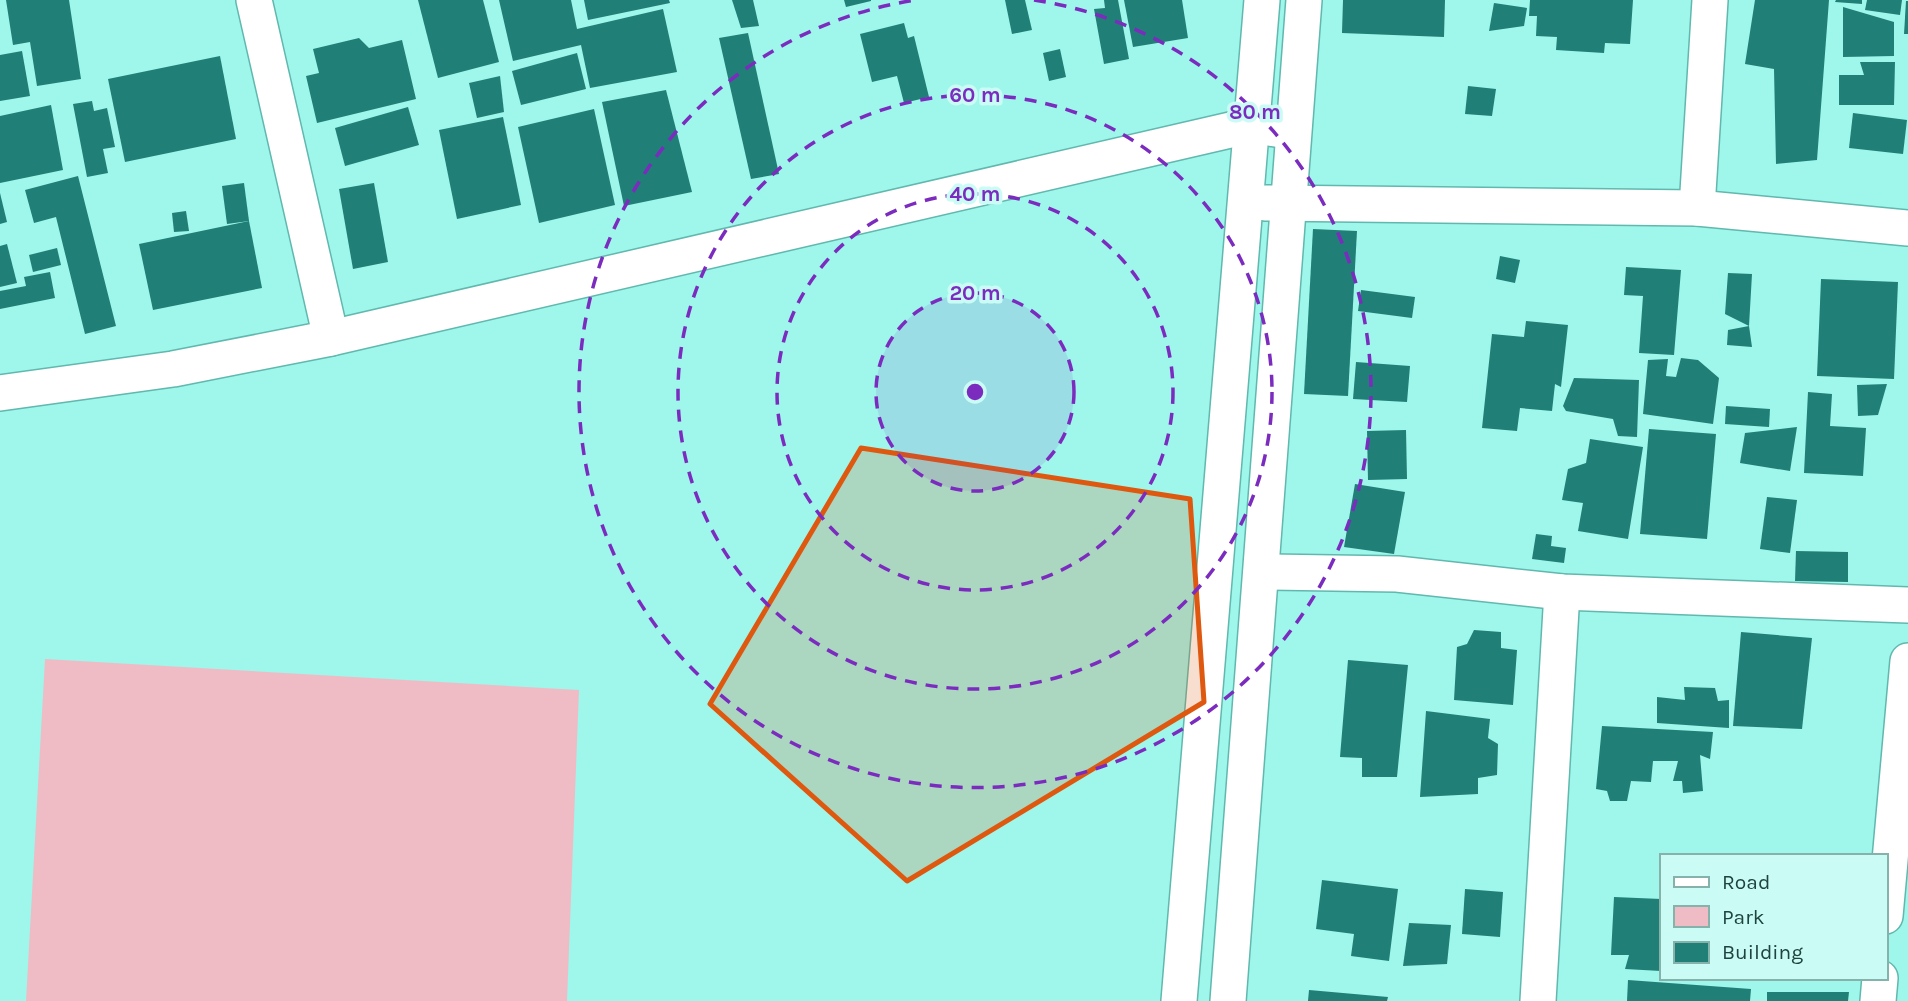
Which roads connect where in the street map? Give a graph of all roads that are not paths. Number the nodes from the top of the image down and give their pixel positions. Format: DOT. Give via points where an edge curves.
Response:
graph roads {
  1 [pos="254,0"];
  2 [pos="1262,0"];
  3 [pos="1304,0"];
  4 [pos="1710,0"];
  5 [pos="1252,125"];
  6 [pos="1293,132"];
  7 [pos="1245,203"];
  8 [pos="1287,203"];
  9 [pos="1697,208"];
  10 [pos="1908,228"];
  11 [pos="331,338"];
  12 [pos="0,393"];
  13 [pos="1262,572"];
  14 [pos="1562,592"];
  15 [pos="1908,605"];
  16 [pos="1908,661"];
  17 [pos="1887,894"];
  18 [pos="1880,980"];
  19 [pos="1179,1001"];
  20 [pos="1228,1001"];
  21 [pos="1538,1001"];
  22 [pos="1878,1001"];
  1 -- 11 [label="street"];
  2 -- 5 [label="street"];
  3 -- 6 [label="street"];
  4 -- 9 [label="street"];
  5 -- 6 [label="street"];
  5 -- 7 [label="street"];
  5 -- 11 [label="street"];
  6 -- 8 [label="street"];
  7 -- 8 [label="street"];
  7 -- 19 [label="street"];
  8 -- 9 [label="street"];
  8 -- 13 [label="street"];
  9 -- 10 [label="street"];
  11 -- 12 [label="street" via="173,369"];
  13 -- 14 [label="street" via="1397,574"];
  13 -- 20 [label="street"];
  14 -- 15 [label="street"];
  14 -- 21 [label="street"];
  16 -- 17 [label="street"];
  18 -- 22 [label="street"];
}
